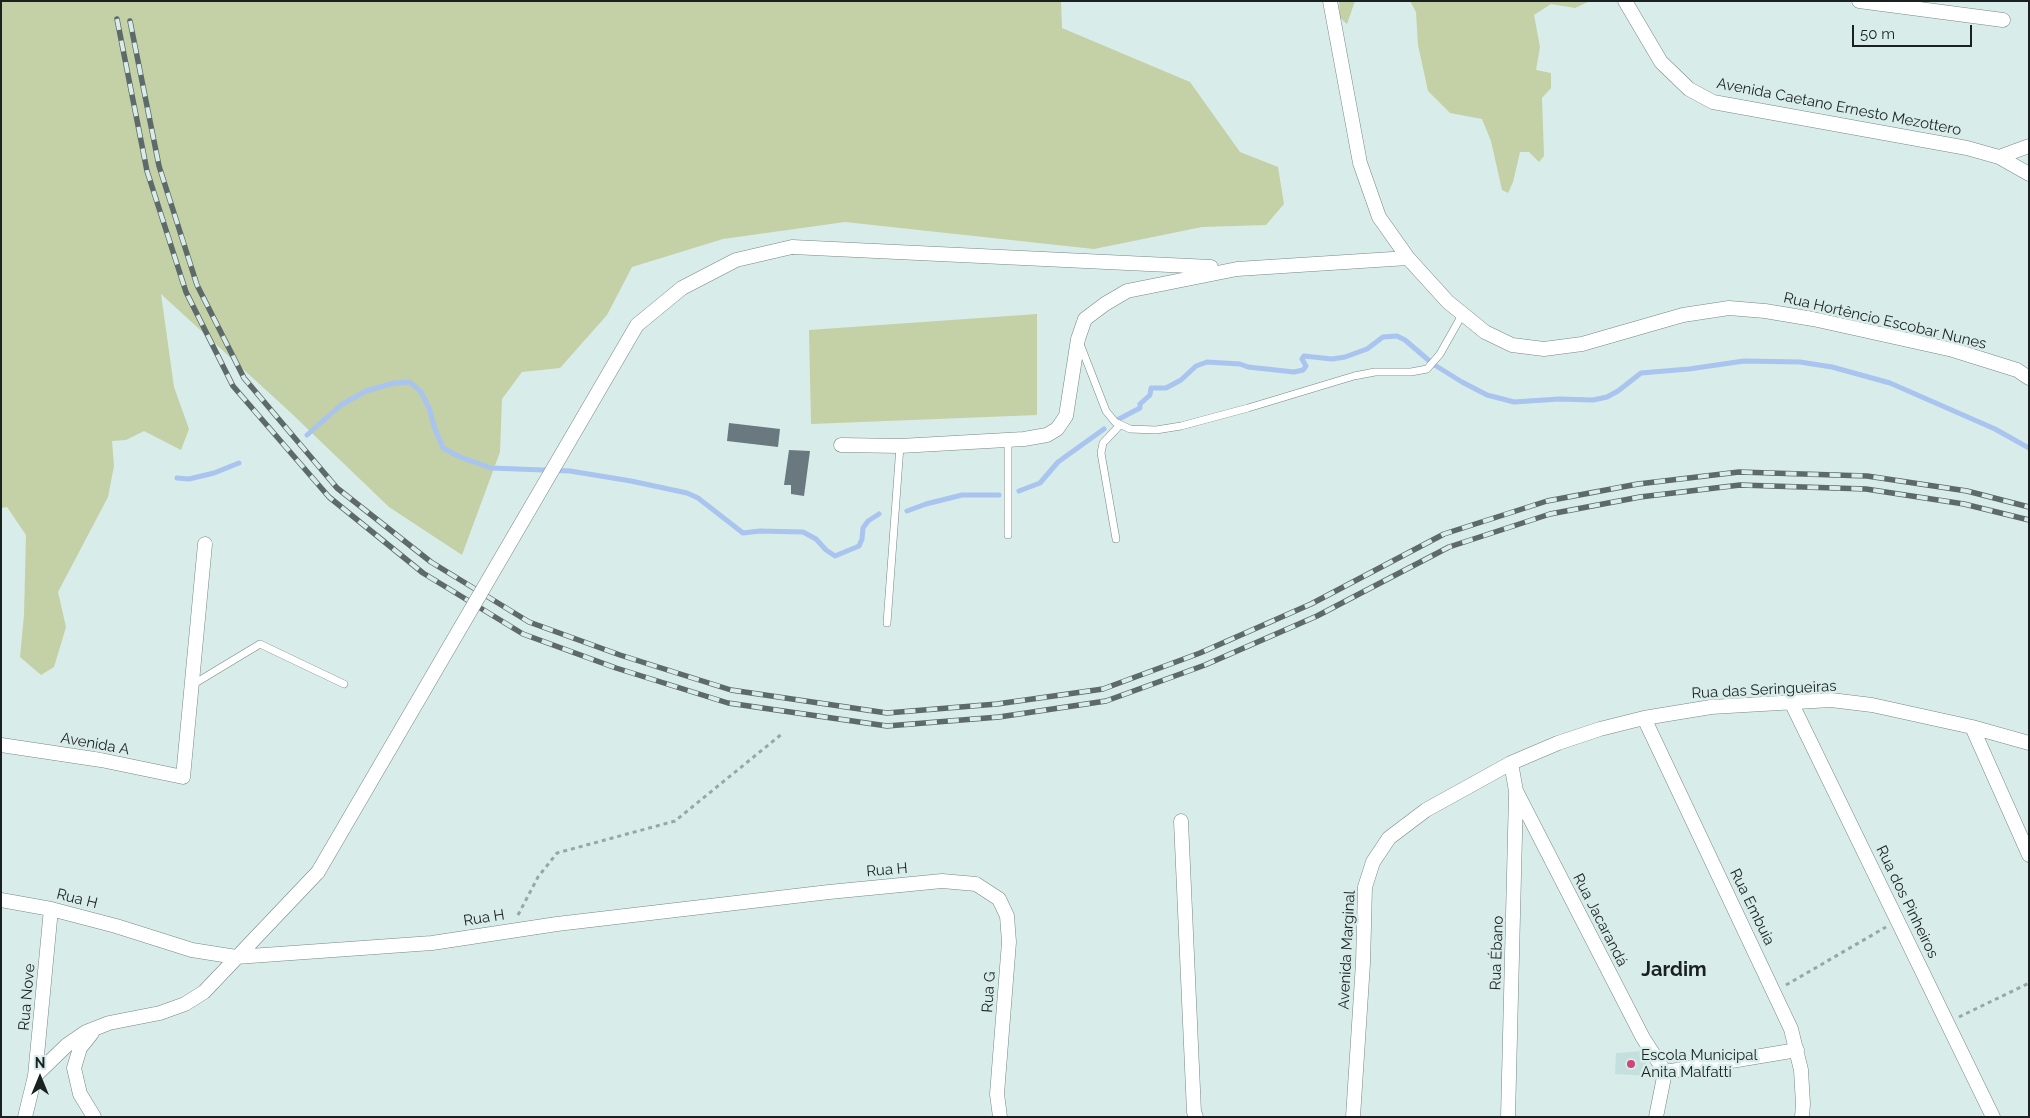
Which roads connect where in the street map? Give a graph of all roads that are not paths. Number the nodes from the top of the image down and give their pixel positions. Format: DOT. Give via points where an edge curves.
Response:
graph roads {
  1 [pos="1330,1"];
  2 [pos="1625,1"];
  3 [pos="1859,1"];
  4 [pos="2004,20"];
  5 [pos="2029,146"];
  6 [pos="1998,157"];
  7 [pos="2029,174"];
  8 [pos="1408,258"];
  9 [pos="1237,269"];
  10 [pos="1462,315"];
  11 [pos="1078,339"];
  12 [pos="2029,378"];
  13 [pos="1120,425"];
  14 [pos="1008,440"];
  15 [pos="841,445"];
  16 [pos="900,446"];
  17 [pos="1008,535"];
  18 [pos="1116,539"];
  19 [pos="205,544"];
  20 [pos="886,622"];
  21 [pos="344,684"];
  22 [pos="191,685"];
  23 [pos="1791,702"];
  24 [pos="1644,718"];
  25 [pos="1972,728"];
  26 [pos="2029,743"];
  27 [pos="1,745"];
  28 [pos="1510,763"];
  29 [pos="1516,791"];
  30 [pos="1426,810"];
  31 [pos="1181,821"];
  32 [pos="2029,855"];
  33 [pos="976,884"];
  34 [pos="1,900"];
  35 [pos="51,909"];
  36 [pos="236,957"];
  37 [pos="96,1028"];
  38 [pos="1797,1050"];
  39 [pos="1665,1072"];
  40 [pos="36,1076"];
  41 [pos="25,1117"];
  42 [pos="94,1117"];
  43 [pos="1000,1117"];
  44 [pos="1196,1117"];
  45 [pos="1353,1117"];
  46 [pos="1508,1117"];
  47 [pos="1656,1117"];
  48 [pos="1802,1117"];
  49 [pos="1993,1117"];
  1 -- 8 [label="street, Rua Hortêncio Escobar Nunes" via="1360,163 1379,217"];
  2 -- 6 [label="street, Avenida Caetano Ernesto Mezottero" via="1661,62 1689,89 1713,102 1967,148"];
  3 -- 4 [label="street"];
  5 -- 6 [label="street"];
  6 -- 7 [label="street, Avenida Caetano Ernesto Mezottero"];
  8 -- 9 [label="street"];
  8 -- 10 [label="street, Rua Hortêncio Escobar Nunes"];
  9 -- 11 [label="street" via="1127,291 1085,319"];
  9 -- 36 [label="street, bridge" via="792,247 736,260 682,288 637,325 318,872"];
  10 -- 12 [label="street, Rua Hortêncio Escobar Nunes" via="1484,332 1512,345 1544,349 1582,344 1683,315 1729,308 1765,311 1953,350 2017,370"];
  10 -- 13 [label="lane" via="1440,354 1427,369 1354,376 1181,426 1156,430 1130,429"];
  11 -- 13 [label="lane" via="1106,411"];
  11 -- 14 [label="street" via="1066,416 1057,429 1047,435"];
  13 -- 18 [label="lane" via="1102,443 1101,453"];
  14 -- 16 [label="street"];
  14 -- 17 [label="lane"];
  15 -- 16 [label="street"];
  16 -- 20 [label="lane"];
  19 -- 22 [label="street"];
  21 -- 22 [label="lane" via="260,644"];
  22 -- 27 [label="street, Avenida A" via="183,777 101,760"];
  23 -- 24 [label="street, Rua das Seringueiras" via="1711,707"];
  23 -- 25 [label="street, Rua das Seringueiras" via="1831,700 1872,705"];
  23 -- 49 [label="street, Rua dos Pinheiros"];
  24 -- 28 [label="street, Rua das Seringueiras" via="1558,743"];
  24 -- 38 [label="street, Rua Embuia" via="1774,992"];
  25 -- 26 [label="street, Rua das Seringueiras"];
  25 -- 32 [label="street"];
  28 -- 29 [label="street, Rua Jacarandá"];
  28 -- 30 [label="street, Rua das Seringueiras"];
  29 -- 39 [label="street, Rua Jacarandá" via="1643,1038"];
  29 -- 46 [label="street, Rua Ébano"];
  30 -- 45 [label="street, Avenida Marginal" via="1389,838 1373,862 1366,887"];
  31 -- 44 [label="street"];
  33 -- 36 [label="street, Rua H" via="942,881 829,892 432,943"];
  33 -- 43 [label="street, Rua G" via="999,899 1007,916 1009,942 998,1094"];
  34 -- 35 [label="street, Rua H"];
  35 -- 36 [label="street, Rua H" via="192,950"];
  35 -- 40 [label="street, Rua Nove"];
  36 -- 37 [label="street" via="204,992 185,1004"];
  37 -- 40 [label="street" via="67,1045"];
  37 -- 42 [label="street" via="80,1048 74,1068 80,1094"];
  38 -- 39 [label="street"];
  38 -- 48 [label="street, Rua Embuia"];
  39 -- 47 [label="street"];
  40 -- 41 [label="street, Rua Nove"];
}
